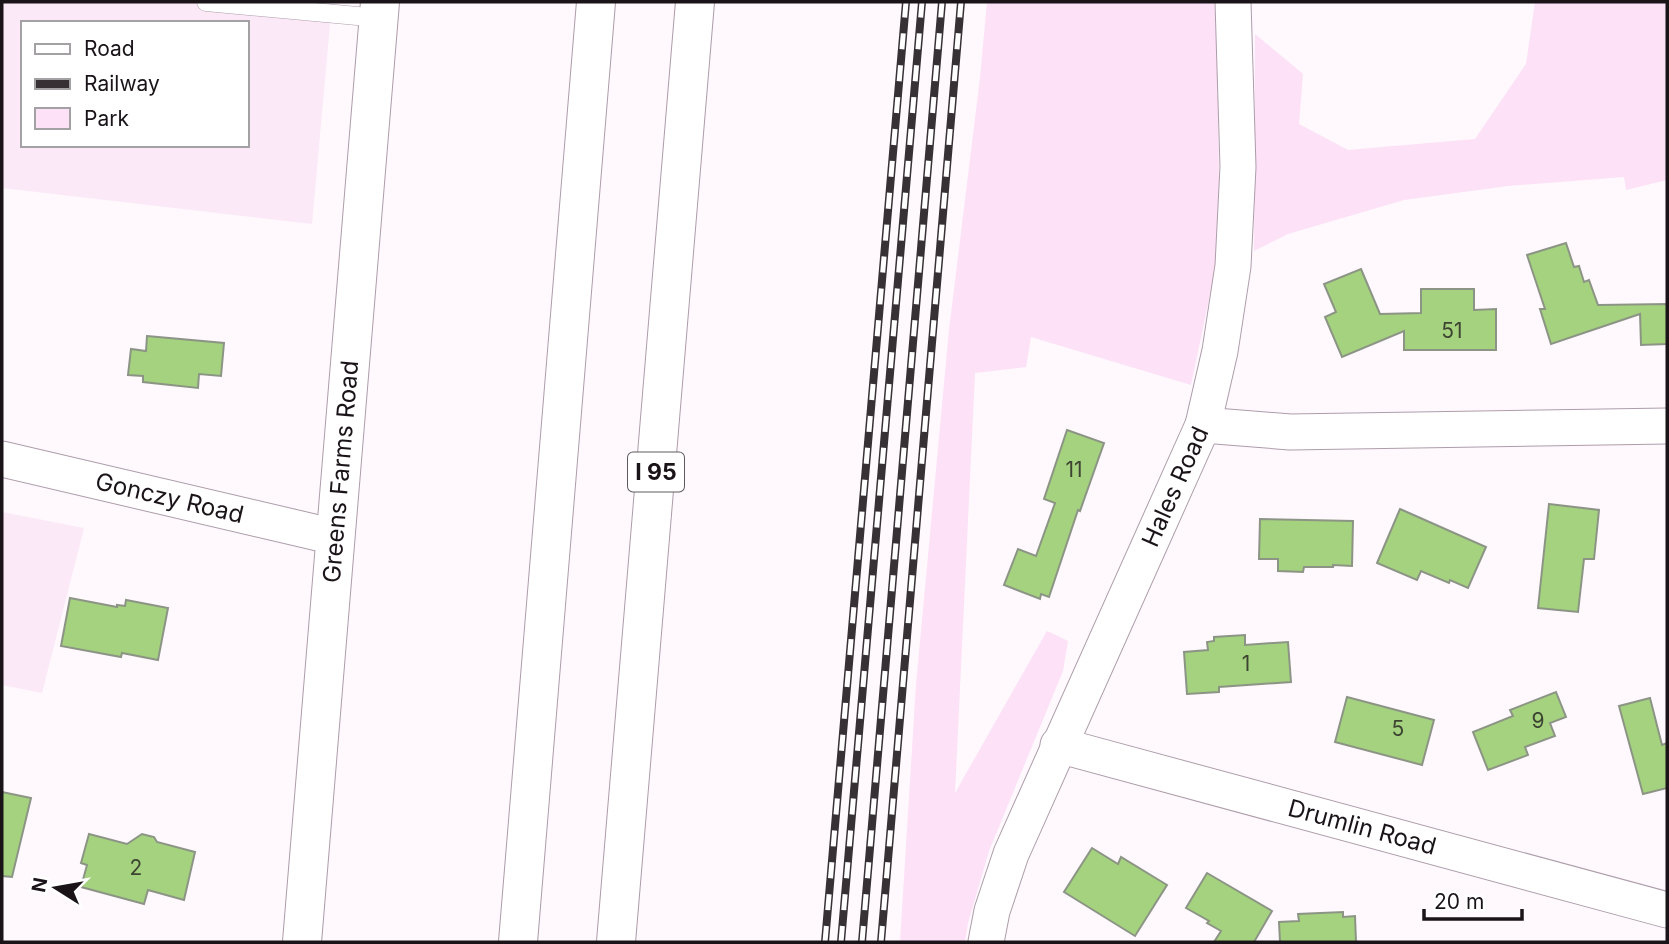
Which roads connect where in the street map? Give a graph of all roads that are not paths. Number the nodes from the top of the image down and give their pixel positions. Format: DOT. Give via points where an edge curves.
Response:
graph roads {
  1 [pos="206,2"];
  2 [pos="596,2"];
  3 [pos="695,2"];
  4 [pos="1233,2"];
  5 [pos="380,10"];
  6 [pos="1203,425"];
  7 [pos="1667,426"];
  8 [pos="2,459"];
  9 [pos="335,537"];
  10 [pos="1058,745"];
  11 [pos="1667,909"];
  12 [pos="302,942"];
  13 [pos="518,942"];
  14 [pos="616,942"];
  15 [pos="986,942"];
  1 -- 5 [label="lane"];
  2 -- 13 [label="main road"];
  3 -- 14 [label="main road, I 95"];
  4 -- 6 [label="street, Hales Road" via="1238,167 1233,266"];
  5 -- 9 [label="main road, Greens Farms Road"];
  6 -- 7 [label="street" via="1290,432"];
  6 -- 10 [label="street, Hales Road"];
  8 -- 9 [label="street, Gonczy Road"];
  9 -- 12 [label="main road, Greens Farms Road"];
  10 -- 11 [label="street, Drumlin Road"];
  10 -- 15 [label="street, Hales Road" via="1010,854"];
}
